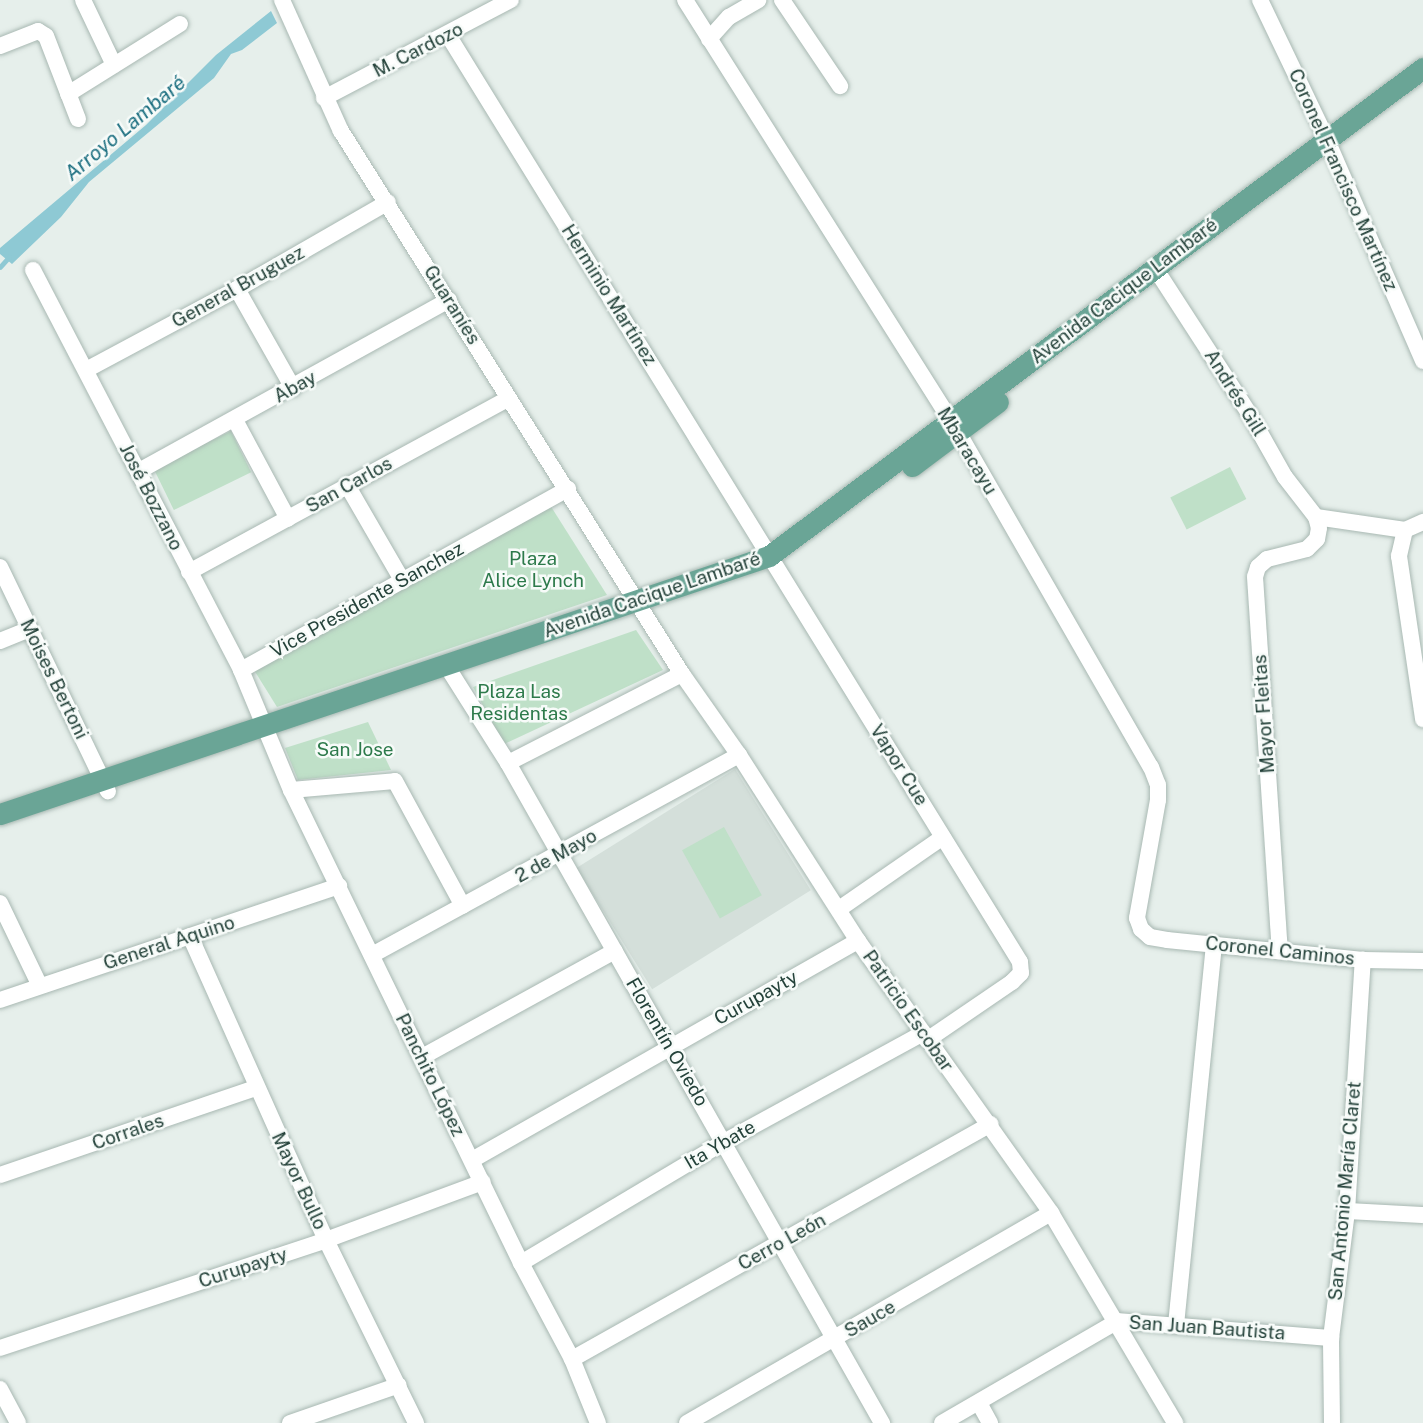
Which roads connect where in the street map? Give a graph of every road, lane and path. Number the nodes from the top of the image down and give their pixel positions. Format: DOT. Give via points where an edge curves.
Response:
graph roads {
  1 [pos="83,0"];
  2 [pos="282,0"];
  3 [pos="511,0"];
  4 [pos="685,0"];
  5 [pos="758,0"];
  6 [pos="782,0"];
  7 [pos="1260,0"];
  8 [pos="180,24"];
  9 [pos="449,35"];
  10 [pos="709,39"];
  11 [pos="0,46"];
  12 [pos="114,65"];
  13 [pos="1423,68"];
  14 [pos="1423,84"];
  15 [pos="840,86"];
  16 [pos="68,94"];
  17 [pos="324,98"];
  18 [pos="78,118"];
  19 [pos="1330,146"];
  20 [pos="388,202"];
  21 [pos="33,270"];
  22 [pos="1159,273"];
  23 [pos="237,289"];
  24 [pos="449,300"];
  25 [pos="1423,361"];
  26 [pos="86,370"];
  27 [pos="293,388"];
  28 [pos="509,398"];
  29 [pos="235,419"];
  30 [pos="953,426"];
  31 [pos="139,471"];
  32 [pos="347,485"];
  33 [pos="568,489"];
  34 [pos="1316,517"];
  35 [pos="288,519"];
  36 [pos="1423,522"];
  37 [pos="1405,530"];
  38 [pos="773,560"];
  39 [pos="0,567"];
  40 [pos="189,572"];
  41 [pos="402,580"];
  42 [pos="640,607"];
  43 [pos="29,629"];
  44 [pos="0,640"];
  45 [pos="240,670"];
  46 [pos="451,670"];
  47 [pos="682,674"];
  48 [pos="1423,719"];
  49 [pos="267,732"];
  50 [pos="739,755"];
  51 [pos="508,764"];
  52 [pos="106,785"];
  53 [pos="291,790"];
  54 [pos="0,814"];
  55 [pos="0,828"];
  56 [pos="943,837"];
  57 [pos="559,854"];
  58 [pos="339,887"];
  59 [pos="0,903"];
  60 [pos="463,906"];
  61 [pos="839,909"];
  62 [pos="1140,929"];
  63 [pos="190,936"];
  64 [pos="859,941"];
  65 [pos="1214,944"];
  66 [pos="615,951"];
  67 [pos="1280,951"];
  68 [pos="372,955"];
  69 [pos="1363,960"];
  70 [pos="1423,961"];
  71 [pos="1019,976"];
  72 [pos="40,986"];
  73 [pos="0,1000"];
  74 [pos="925,1037"];
  75 [pos="670,1046"];
  76 [pos="422,1057"];
  77 [pos="256,1088"];
  78 [pos="991,1124"];
  79 [pos="724,1142"];
  80 [pos="472,1160"];
  81 [pos="0,1175"];
  82 [pos="483,1182"];
  83 [pos="1347,1211"];
  84 [pos="1051,1213"];
  85 [pos="1423,1214"];
  86 [pos="326,1240"];
  87 [pos="781,1243"];
  88 [pos="522,1263"];
  89 [pos="1118,1321"];
  90 [pos="1176,1325"];
  91 [pos="1331,1338"];
  92 [pos="833,1340"];
  93 [pos="0,1348"];
  94 [pos="572,1359"];
  95 [pos="399,1385"];
  96 [pos="0,1389"];
  97 [pos="979,1403"];
  98 [pos="18,1423"];
  99 [pos="290,1423"];
  100 [pos="416,1423"];
  101 [pos="598,1423"];
  102 [pos="687,1423"];
  103 [pos="882,1423"];
  104 [pos="942,1423"];
  105 [pos="990,1423"];
  106 [pos="1175,1423"];
  107 [pos="1332,1423"];
  1 -- 12 [label="street"];
  2 -- 17 [label="street, Guaraníes"];
  3 -- 9 [label="street, M. Cardozo"];
  4 -- 10 [label="street, Mbaracayu"];
  5 -- 10 [label="street" via="729,17"];
  6 -- 15 [label="street"];
  7 -- 19 [label="street, Coronel Francisco Martínez"];
  8 -- 12 [label="street"];
  9 -- 17 [label="street, M. Cardozo"];
  9 -- 38 [label="street, Herminio Martínez"];
  10 -- 30 [label="street, Mbaracayu"];
  11 -- 16 [label="street" via="38,31 46,36"];
  12 -- 16 [label="street"];
  13 -- 19 [label="main road, Avenida Cacique Lambaré"];
  14 -- 19 [label="main road, Avenida Cacique Lambaré"];
  16 -- 18 [label="street"];
  17 -- 20 [label="street, Guaraníes"];
  19 -- 22 [label="main road, Avenida Cacique Lambaré"];
  19 -- 25 [label="street, Coronel Francisco Martínez"];
  20 -- 23 [label="street, General Bruguez"];
  20 -- 24 [label="street, Guaraníes"];
  21 -- 26 [label="street, José Bozzano"];
  22 -- 30 [label="main road, Avenida Cacique Lambaré"];
  22 -- 34 [label="street, Andrés Gill" via="1285,477"];
  23 -- 26 [label="street, General Bruguez"];
  23 -- 27 [label="street"];
  24 -- 27 [label="street, Abay"];
  24 -- 28 [label="street, Guaraníes"];
  26 -- 31 [label="street, José Bozzano"];
  27 -- 29 [label="street, Abay"];
  28 -- 32 [label="street, San Carlos"];
  28 -- 33 [label="street, Guaraníes"];
  29 -- 31 [label="street, Abay"];
  29 -- 35 [label="street"];
  30 -- 38 [label="main road, Avenida Cacique Lambaré"];
  30 -- 62 [label="street, Mbaracayu" via="1152,767 1158,785 1137,918"];
  31 -- 40 [label="street, José Bozzano"];
  32 -- 35 [label="street, San Carlos"];
  32 -- 41 [label="street"];
  33 -- 41 [label="street, Vice Presidente Sanchez"];
  33 -- 42 [label="street, Guaraníes"];
  34 -- 37 [label="street"];
  34 -- 67 [label="street, Mayor Fleitas" via="1319,534 1307,549 1262,562 1255,577"];
  35 -- 40 [label="street, San Carlos"];
  36 -- 37 [label="street"];
  37 -- 48 [label="street" via="1399,555"];
  38 -- 42 [label="main road, Avenida Cacique Lambaré"];
  38 -- 56 [label="street, Vapor Cue"];
  39 -- 43 [label="street, Moises Bertoni"];
  40 -- 45 [label="street, José Bozzano"];
  41 -- 45 [label="street, Vice Presidente Sanchez"];
  42 -- 46 [label="main road, Avenida Cacique Lambaré"];
  42 -- 47 [label="street, Patricio Escobar"];
  43 -- 44 [label="street"];
  43 -- 52 [label="street, Moises Bertoni"];
  45 -- 49 [label="street, José Bozzano"];
  46 -- 49 [label="main road, Avenida Cacique Lambaré"];
  46 -- 51 [label="street, Florentín Oviedo"];
  47 -- 50 [label="street, Patricio Escobar"];
  47 -- 51 [label="street"];
  49 -- 52 [label="main road, Avenida Cacique Lambaré"];
  49 -- 53 [label="street, Panchito López"];
  50 -- 57 [label="street, 2 de Mayo"];
  50 -- 61 [label="street, Patricio Escobar"];
  51 -- 57 [label="street, Florentín Oviedo"];
  52 -- 54 [label="main road, Avenida Cacique Lambaré"];
  52 -- 55 [label="main road, Avenida Cacique Lambaré"];
  53 -- 58 [label="street, Panchito López"];
  53 -- 60 [label="street" via="395,780"];
  56 -- 61 [label="street"];
  56 -- 71 [label="street, Vapor Cue" via="1020,962"];
  57 -- 60 [label="street, 2 de Mayo"];
  57 -- 66 [label="street, Florentín Oviedo"];
  58 -- 63 [label="street, General Aquino"];
  58 -- 68 [label="street, Panchito López"];
  59 -- 72 [label="street"];
  60 -- 68 [label="street, 2 de Mayo"];
  61 -- 64 [label="street, Patricio Escobar"];
  62 -- 65 [label="street, Coronel Caminos" via="1150,937"];
  63 -- 72 [label="street, General Aquino"];
  63 -- 77 [label="street, Mayor Bullo"];
  64 -- 74 [label="street, Patricio Escobar"];
  64 -- 75 [label="street, Curupayty"];
  65 -- 67 [label="street, Coronel Caminos"];
  65 -- 90 [label="street"];
  66 -- 75 [label="street, Florentín Oviedo"];
  66 -- 76 [label="street"];
  67 -- 69 [label="street, Coronel Caminos"];
  68 -- 76 [label="street, Panchito López"];
  69 -- 70 [label="street, Coronel Caminos"];
  69 -- 83 [label="street, San Antonio María Claret"];
  71 -- 74 [label="street, Ita Ybate"];
  72 -- 73 [label="street, General Aquino"];
  74 -- 78 [label="street, Patricio Escobar"];
  74 -- 79 [label="street, Ita Ybate"];
  75 -- 79 [label="street, Florentín Oviedo"];
  75 -- 80 [label="street, Curupayty"];
  76 -- 80 [label="street, Panchito López"];
  77 -- 81 [label="street, Corrales"];
  77 -- 86 [label="street, Mayor Bullo"];
  78 -- 84 [label="street, Patricio Escobar"];
  78 -- 87 [label="street, Cerro León"];
  79 -- 87 [label="street, Florentín Oviedo"];
  79 -- 88 [label="street, Ita Ybate"];
  80 -- 82 [label="street, Panchito López"];
  82 -- 86 [label="street, Curupayty"];
  82 -- 88 [label="street, Panchito López"];
  83 -- 85 [label="street"];
  83 -- 91 [label="street, San Antonio María Claret"];
  84 -- 89 [label="street, Patricio Escobar"];
  84 -- 92 [label="street, Sauce"];
  86 -- 93 [label="street, Curupayty"];
  86 -- 95 [label="street, Mayor Bullo"];
  87 -- 92 [label="street, Florentín Oviedo"];
  87 -- 94 [label="street, Cerro León"];
  88 -- 94 [label="street, Panchito López"];
  89 -- 90 [label="street, San Juan Bautista"];
  89 -- 97 [label="street, San Juan Bautista"];
  89 -- 106 [label="street, Patricio Escobar"];
  90 -- 91 [label="street, San Juan Bautista"];
  91 -- 107 [label="street, San Antonio María Claret"];
  92 -- 102 [label="street, Sauce"];
  92 -- 103 [label="street, Florentín Oviedo"];
  94 -- 101 [label="street, Panchito López"];
  95 -- 99 [label="street"];
  95 -- 100 [label="street, Mayor Bullo"];
  96 -- 98 [label="street"];
  97 -- 104 [label="street, San Juan Bautista"];
  97 -- 105 [label="street"];
}
